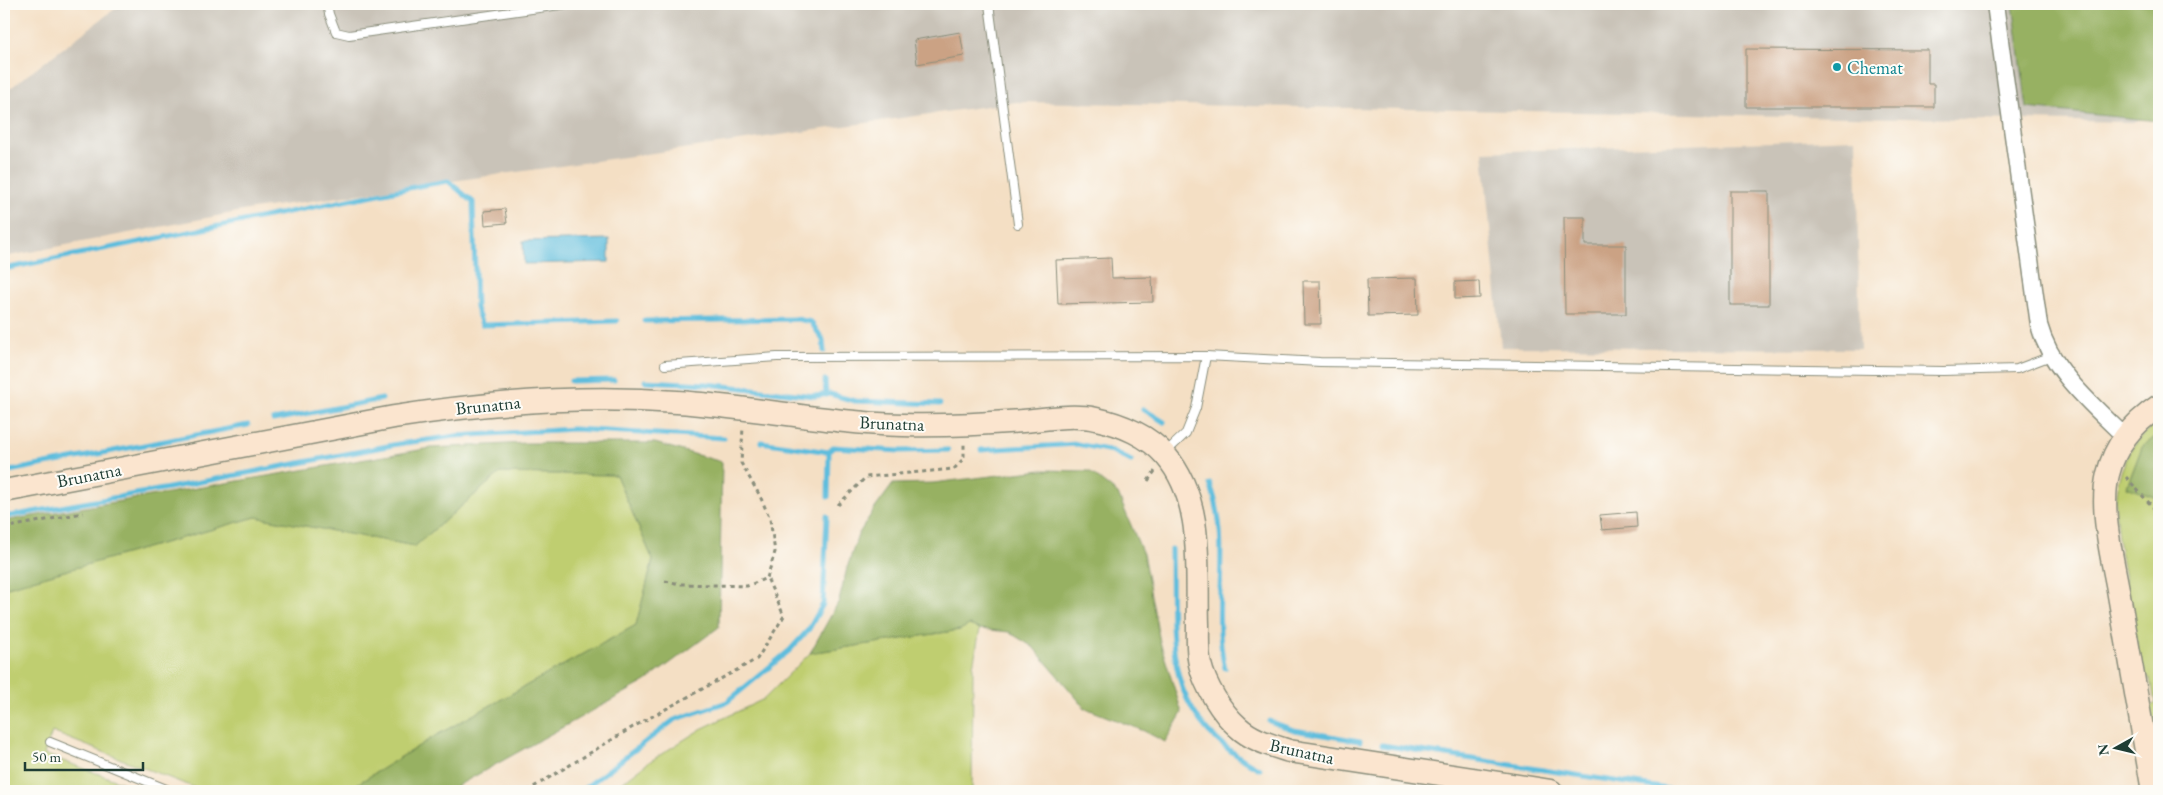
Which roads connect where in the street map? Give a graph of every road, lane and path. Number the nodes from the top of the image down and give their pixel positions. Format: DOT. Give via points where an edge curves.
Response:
graph roads {
  1 [pos="327,4"];
  2 [pos="567,4"];
  3 [pos="989,4"];
  4 [pos="1995,4"];
  5 [pos="1018,224"];
  6 [pos="1206,356"];
  7 [pos="2051,356"];
  8 [pos="665,364"];
  9 [pos="2159,406"];
  10 [pos="744,409"];
  11 [pos="963,425"];
  12 [pos="2125,437"];
  13 [pos="2112,462"];
  14 [pos="1161,464"];
  15 [pos="4,491"];
  16 [pos="838,505"];
  17 [pos="83,513"];
  18 [pos="2159,514"];
  19 [pos="4,528"];
  20 [pos="767,578"];
  21 [pos="665,581"];
  22 [pos="50,742"];
  23 [pos="171,791"];
  24 [pos="527,791"];
  25 [pos="1551,791"];
  26 [pos="2153,791"];
  1 -- 2 [label="lane" via="336,32 349,36"];
  3 -- 5 [label="lane"];
  4 -- 7 [label="street" via="2038,325"];
  6 -- 7 [label="lane" via="1320,362 1943,372 2017,369"];
  6 -- 8 [label="lane" via="777,357"];
  6 -- 14 [label="lane" via="1196,408 1186,433"];
  7 -- 12 [label="street"];
  9 -- 12 [label="street"];
  10 -- 11 [label="street, Brunatna" via="854,422"];
  10 -- 15 [label="street, Brunatna" via="628,399 520,401 455,408"];
  10 -- 20 [label="path" via="741,463 770,519 775,552"];
  11 -- 14 [label="street, Brunatna" via="1094,418 1130,430 1149,441"];
  11 -- 16 [label="path" via="964,458 954,470 866,477"];
  12 -- 13 [label="street"];
  13 -- 18 [label="path"];
  13 -- 26 [label="street" via="2106,492 2107,520"];
  14 -- 25 [label="street, Brunatna" via="1184,484 1192,506 1196,531 1200,665 1221,709 1239,728 1264,743 1289,751"];
  17 -- 19 [label="path"];
  20 -- 21 [label="path" via="747,586"];
  20 -- 24 [label="path" via="784,616 757,659 633,727"];
  22 -- 23 [label="lane"];
}
